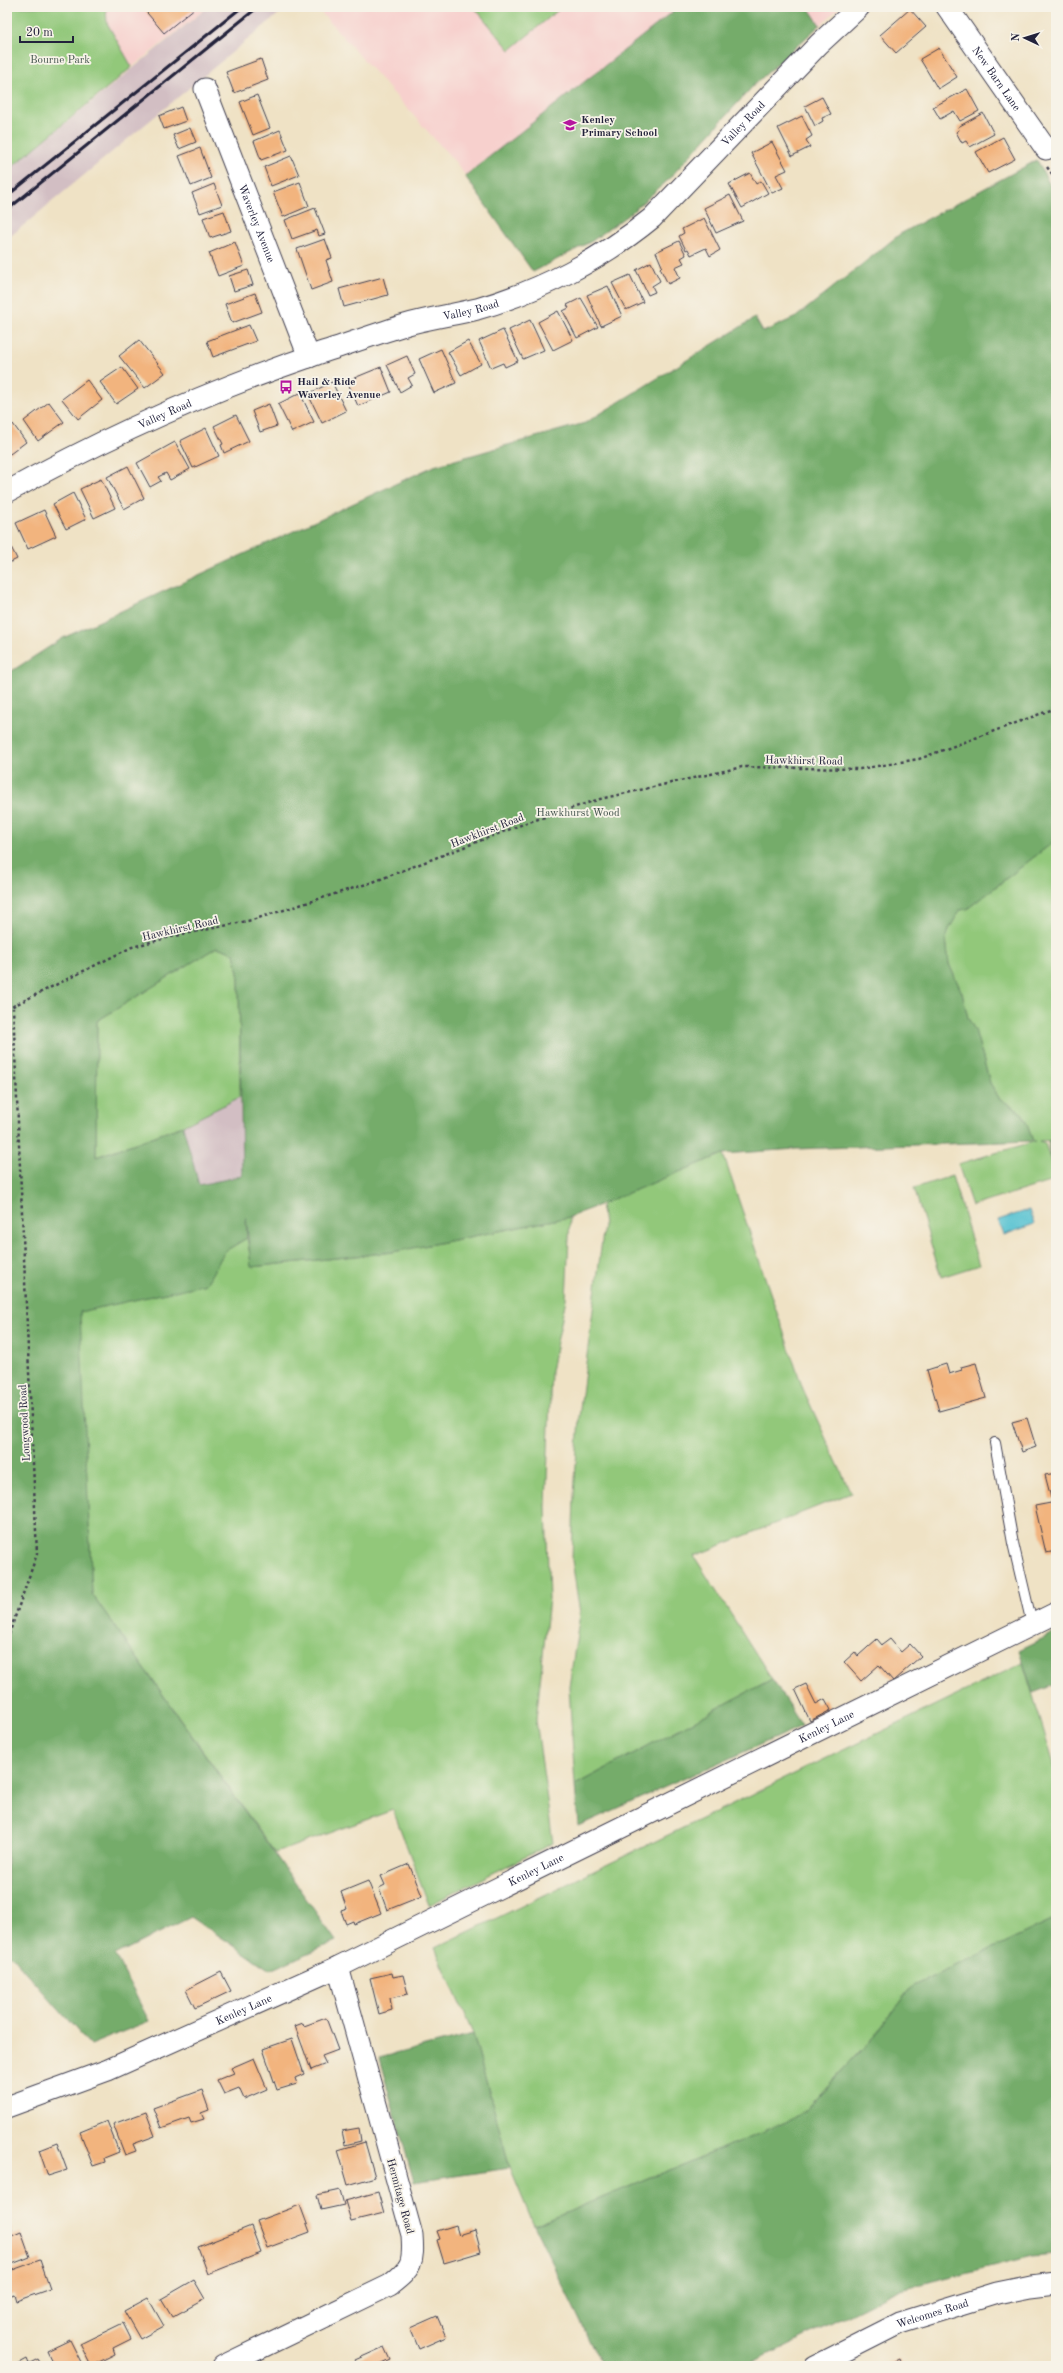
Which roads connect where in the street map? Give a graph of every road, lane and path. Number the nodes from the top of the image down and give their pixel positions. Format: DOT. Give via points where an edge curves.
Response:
graph roads {
  1 [pos="859,7"];
  2 [pos="947,7"];
  3 [pos="205,89"];
  4 [pos="7,130"];
  5 [pos="11,136"];
  6 [pos="1046,149"];
  7 [pos="1050,172"];
  8 [pos="1056,179"];
  9 [pos="309,357"];
  10 [pos="7,492"];
  11 [pos="1056,708"];
  12 [pos="12,1008"];
  13 [pos="7,1009"];
  14 [pos="995,1443"];
  15 [pos="1056,1613"];
  16 [pos="1032,1624"];
  17 [pos="7,1640"];
  18 [pos="338,1967"];
  19 [pos="7,2107"];
  20 [pos="1056,2283"];
  21 [pos="828,2363"];
  22 [pos="223,2366"];
  1 -- 9 [label="street, Valley Road" via="819,44 652,218 624,242 539,286 478,308 406,325"];
  2 -- 6 [label="street, New Barn Lane"];
  3 -- 9 [label="street, Waverley Avenue"];
  4 -- 5 [label="path"];
  7 -- 8 [label="path"];
  9 -- 10 [label="street, Valley Road" via="240,381 161,416"];
  11 -- 12 [label="path, Hawkhirst Road" via="919,759 860,769 742,767 600,800 526,823 373,882 275,913 132,947"];
  12 -- 13 [label="path, Hawkhirst Road"];
  12 -- 17 [label="path, Longwood Road" via="37,1554"];
  14 -- 16 [label="lane" via="1013,1543"];
  15 -- 16 [label="street, Kenley Lane"];
  16 -- 18 [label="street, Kenley Lane"];
  18 -- 19 [label="street, Kenley Lane" via="108,2070"];
  18 -- 22 [label="street, Hermitage Road" via="412,2235 414,2257 407,2271 390,2285"];
  20 -- 21 [label="street, Welcomes Road" via="997,2293 900,2323"];
}
